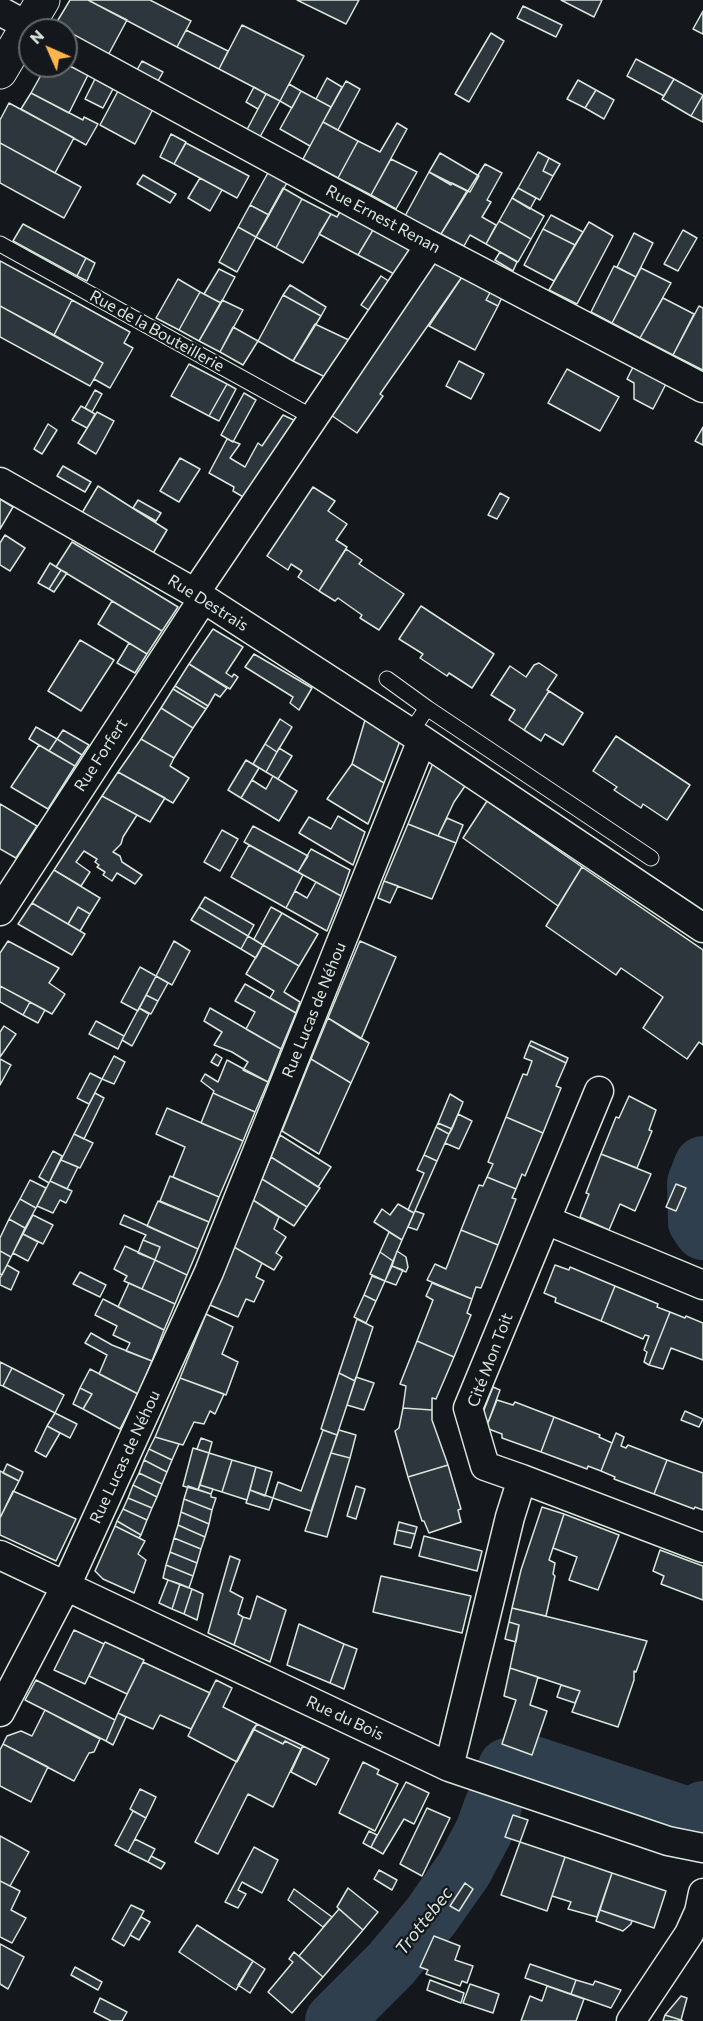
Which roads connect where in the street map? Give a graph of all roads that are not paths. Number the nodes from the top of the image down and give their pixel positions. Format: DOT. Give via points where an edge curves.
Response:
graph roads {
  1 [pos="0,11"];
  2 [pos="31,18"];
  3 [pos="18,45"];
  4 [pos="78,54"];
  5 [pos="0,72"];
  6 [pos="0,244"];
  7 [pos="430,245"];
  8 [pos="703,387"];
  9 [pos="314,418"];
  10 [pos="0,482"];
  11 [pos="199,596"];
  12 [pos="387,680"];
  13 [pos="427,708"];
  14 [pos="416,736"];
  15 [pos="651,858"];
  16 [pos="0,911"];
  17 [pos="703,928"];
  18 [pos="598,1091"];
  19 [pos="546,1220"];
  20 [pos="703,1285"];
  21 [pos="522,1479"];
  22 [pos="703,1548"];
  23 [pos="0,1555"];
  24 [pos="66,1586"];
  25 [pos="0,1712"];
  26 [pos="449,1767"];
  27 [pos="703,1848"];
  28 [pos="703,1893"];
  29 [pos="631,2021"];
  1 -- 2 [label="street"];
  3 -- 5 [label="main road"];
  4 -- 7 [label="street, Rue Ernest Renan"];
  6 -- 9 [label="lane, Rue de la Bouteillerie"];
  7 -- 8 [label="street, Rue Ernest Renan"];
  7 -- 9 [label="street"];
  9 -- 11 [label="street"];
  10 -- 11 [label="street, Rue Destrais"];
  11 -- 14 [label="street, Rue Destrais"];
  11 -- 16 [label="street, Rue Forfert"];
  12 -- 13 [label="lane"];
  13 -- 14 [label="lane"];
  13 -- 15 [label="lane"];
  14 -- 17 [label="street"];
  14 -- 24 [label="street, Rue Lucas de Néhou" via="210,1272"];
  18 -- 19 [label="street, Cité Mon Toit"];
  19 -- 20 [label="street"];
  19 -- 21 [label="street, Cité Mon Toit" via="468,1408 485,1466"];
  21 -- 22 [label="street, Cité Mon Toit"];
  21 -- 26 [label="street"];
  23 -- 24 [label="street, Rue du Bois"];
  24 -- 25 [label="street, Rue Lucas de Néhou"];
  24 -- 26 [label="street, Rue du Bois"];
  26 -- 27 [label="street, Rue du Bois" via="668,1841"];
  28 -- 29 [label="street" via="689,1934"];
}
